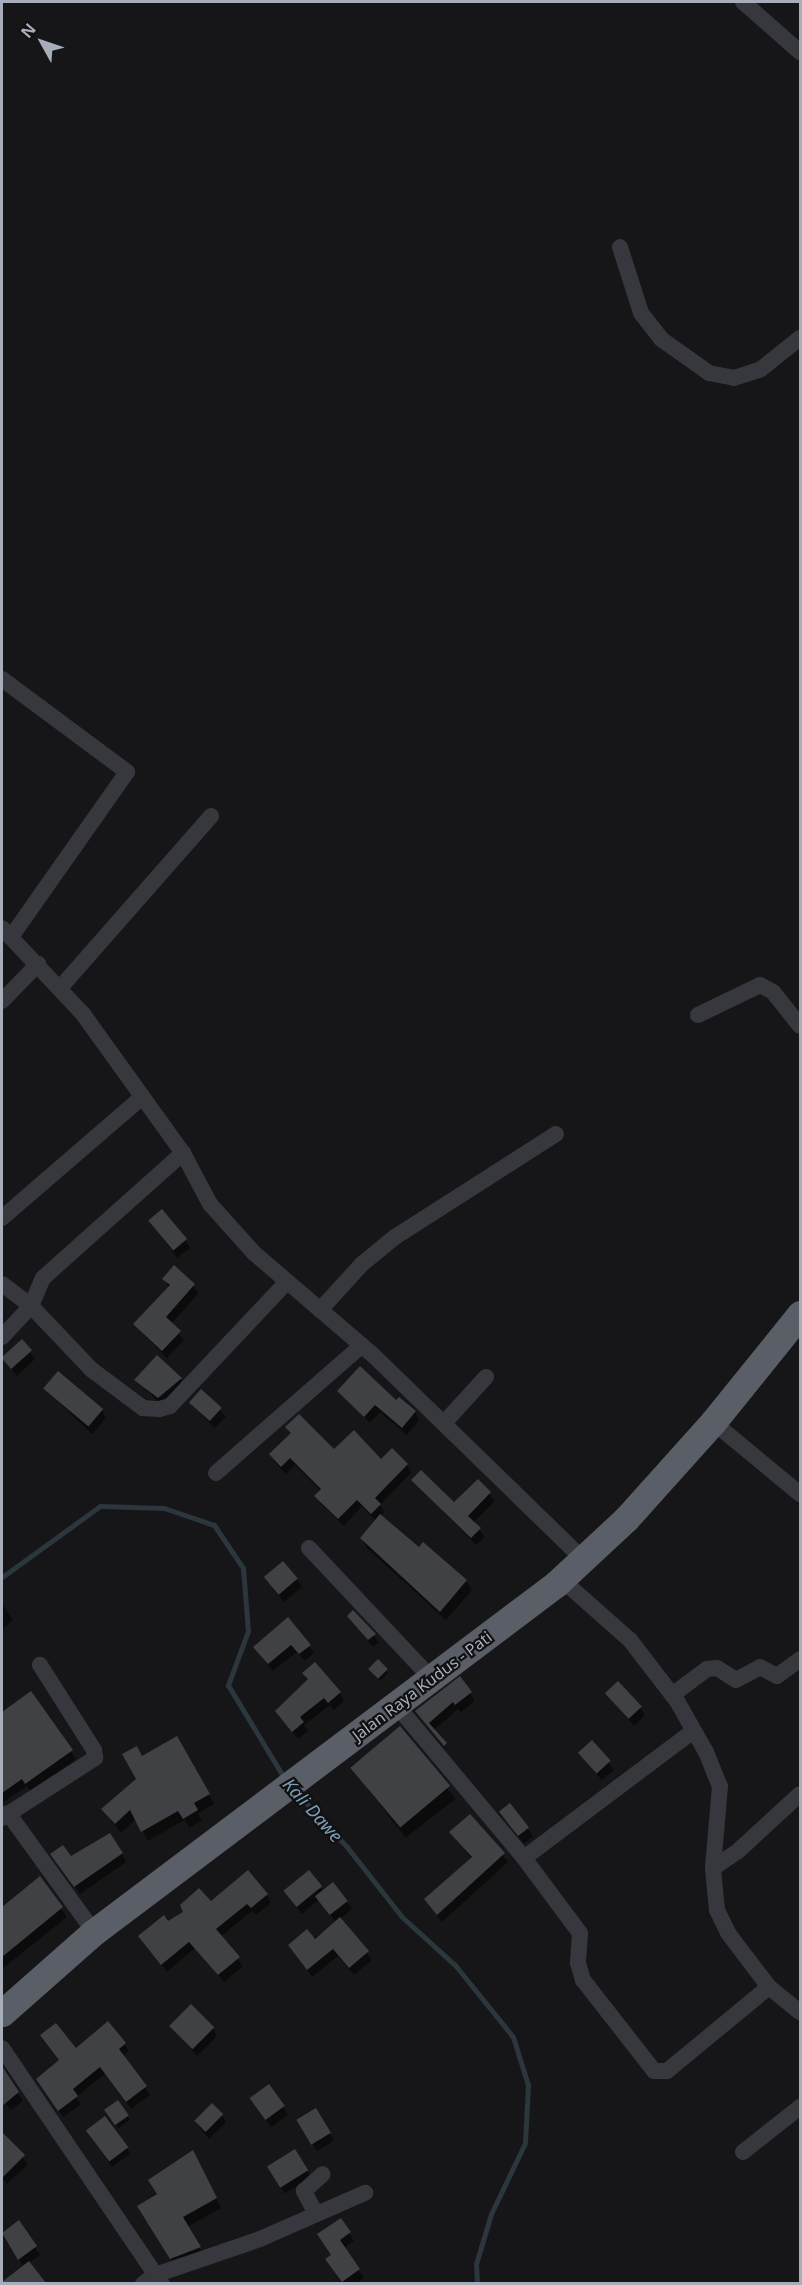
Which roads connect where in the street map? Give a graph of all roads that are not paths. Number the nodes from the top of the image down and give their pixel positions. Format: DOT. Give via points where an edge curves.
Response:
graph roads {
  1 [pos="743,2"];
  2 [pos="801,52"];
  3 [pos="620,247"];
  4 [pos="801,338"];
  5 [pos="2,679"];
  6 [pos="211,816"];
  7 [pos="6,933"];
  8 [pos="38,964"];
  9 [pos="60,988"];
  10 [pos="2,1001"];
  11 [pos="698,1015"];
  12 [pos="801,1026"];
  13 [pos="142,1097"];
  14 [pos="556,1134"];
  15 [pos="183,1153"];
  16 [pos="2,1218"];
  17 [pos="287,1282"];
  18 [pos="2,1284"];
  19 [pos="31,1306"];
  20 [pos="320,1310"];
  21 [pos="801,1314"];
  22 [pos="2,1337"];
  23 [pos="362,1345"];
  24 [pos="486,1377"];
  25 [pos="445,1422"];
  26 [pos="713,1422"];
  27 [pos="216,1473"];
  28 [pos="801,1494"];
  29 [pos="309,1548"];
  30 [pos="582,1558"];
  31 [pos="561,1579"];
  32 [pos="801,1659"];
  33 [pos="40,1665"];
  34 [pos="432,1679"];
  35 [pos="672,1695"];
  36 [pos="397,1706"];
  37 [pos="693,1731"];
  38 [pos="801,1794"];
  39 [pos="5,1816"];
  40 [pos="524,1858"];
  41 [pos="713,1868"];
  42 [pos="94,1932"];
  43 [pos="769,1987"];
  44 [pos="801,2012"];
  45 [pos="2,2013"];
  46 [pos="2,2048"];
  47 [pos="801,2107"];
  48 [pos="743,2152"];
  49 [pos="323,2174"];
  50 [pos="365,2193"];
  51 [pos="315,2212"];
  52 [pos="154,2281"];
  1 -- 2 [label="street"];
  3 -- 4 [label="street" via="641,313 661,339 709,373 734,378 761,369"];
  5 -- 7 [label="street" via="127,772"];
  6 -- 9 [label="street"];
  7 -- 8 [label="street"];
  8 -- 9 [label="street"];
  8 -- 10 [label="street"];
  9 -- 13 [label="street"];
  11 -- 12 [label="street" via="760,986 773,992"];
  13 -- 15 [label="street"];
  13 -- 16 [label="street"];
  14 -- 20 [label="street" via="395,1237 362,1264"];
  15 -- 17 [label="street" via="210,1204 254,1253"];
  15 -- 19 [label="street" via="43,1278"];
  17 -- 19 [label="street" via="170,1406 159,1409 143,1408 92,1370"];
  17 -- 20 [label="street"];
  18 -- 19 [label="street"];
  19 -- 22 [label="street"];
  20 -- 23 [label="street"];
  21 -- 26 [label="highway, Jalan Raya Kudus - Pati"];
  23 -- 25 [label="street"];
  23 -- 27 [label="street"];
  24 -- 25 [label="street"];
  25 -- 30 [label="street"];
  26 -- 28 [label="street"];
  26 -- 30 [label="highway, Jalan Raya Kudus - Pati" via="626,1519"];
  29 -- 34 [label="street"];
  30 -- 31 [label="highway, Jalan Raya Kudus - Pati"];
  31 -- 34 [label="highway, Jalan Raya Kudus - Pati"];
  31 -- 35 [label="street" via="618,1627"];
  32 -- 35 [label="street" via="777,1676 760,1667 736,1680 717,1668 707,1669"];
  33 -- 39 [label="street" via="94,1750 95,1758"];
  34 -- 36 [label="highway, Jalan Raya Kudus - Pati"];
  35 -- 37 [label="street"];
  36 -- 40 [label="street"];
  36 -- 42 [label="highway, Jalan Raya Kudus - Pati"];
  37 -- 40 [label="street"];
  37 -- 41 [label="street" via="717,1772 720,1786"];
  38 -- 41 [label="street" via="738,1851"];
  39 -- 42 [label="street"];
  40 -- 43 [label="street" via="580,1933 578,1963 583,1980 657,2073 667,2071"];
  41 -- 43 [label="street" via="717,1910 728,1933"];
  42 -- 45 [label="highway, Jalan Raya Kudus - Pati"];
  43 -- 44 [label="street"];
  46 -- 52 [label="street"];
  47 -- 48 [label="street"];
  49 -- 51 [label="street" via="304,2191"];
  50 -- 51 [label="street"];
  51 -- 52 [label="street" via="260,2239"];
}
